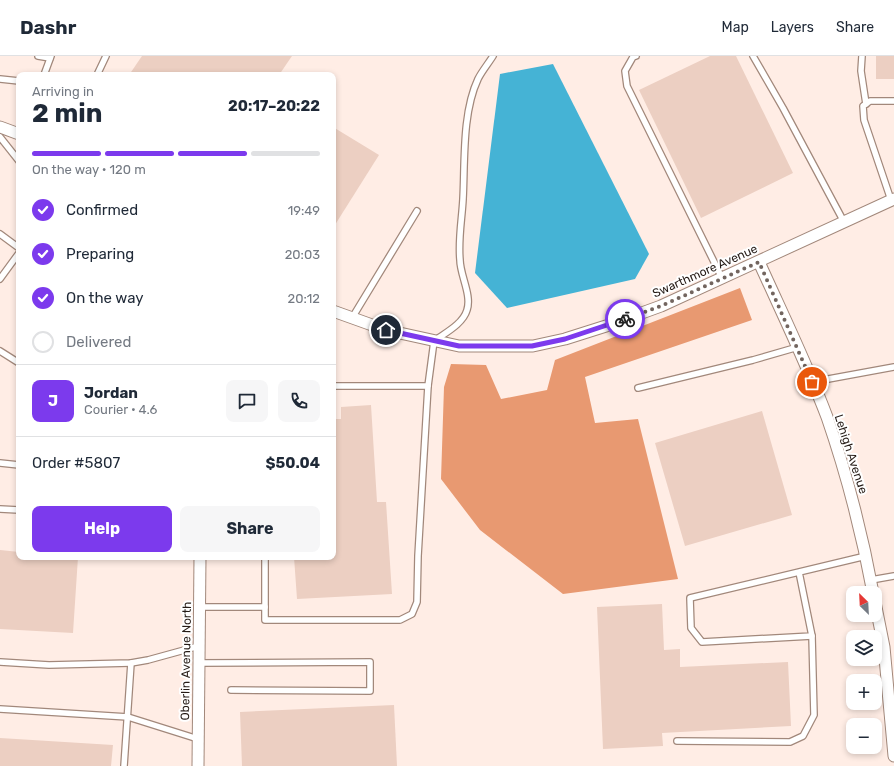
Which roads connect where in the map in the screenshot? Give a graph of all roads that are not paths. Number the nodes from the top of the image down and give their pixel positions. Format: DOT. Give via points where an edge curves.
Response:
graph roads {
  1 [pos="38,56"];
  2 [pos="106,56"];
  3 [pos="493,56"];
  4 [pos="636,56"];
  5 [pos="753,56"];
  6 [pos="862,56"];
  7 [pos="50,57"];
  8 [pos="45,72"];
  9 [pos="98,72"];
  10 [pos="0,79"];
  11 [pos="16,81"];
  12 [pos="894,101"];
  13 [pos="866,104"];
  14 [pos="0,127"];
  15 [pos="16,133"];
  16 [pos="0,137"];
  17 [pos="16,157"];
  18 [pos="893,199"];
  19 [pos="417,211"];
  20 [pos="844,222"];
  21 [pos="0,234"];
  22 [pos="16,246"];
  23 [pos="16,257"];
  24 [pos="759,262"];
  25 [pos="722,278"];
  26 [pos="0,279"];
  27 [pos="336,312"];
  28 [pos="352,318"];
  29 [pos="434,341"];
  30 [pos="798,348"];
  31 [pos="0,351"];
  32 [pos="16,361"];
  33 [pos="894,367"];
  34 [pos="812,382"];
  35 [pos="336,386"];
  36 [pos="428,386"];
  37 [pos="638,388"];
  38 [pos="0,463"];
  39 [pos="16,465"];
  40 [pos="0,510"];
  41 [pos="16,510"];
  42 [pos="866,556"];
  43 [pos="200,560"];
  44 [pos="265,560"];
  45 [pos="799,572"];
  46 [pos="894,576"];
  47 [pos="871,580"];
  48 [pos="872,586"];
  49 [pos="200,607"];
  50 [pos="265,607"];
  51 [pos="879,622"];
  52 [pos="812,636"];
  53 [pos="200,646"];
  54 [pos="0,662"];
  55 [pos="131,663"];
  56 [pos="200,663"];
  57 [pos="231,690"];
  58 [pos="0,709"];
  59 [pos="128,718"];
  60 [pos="198,739"];
  61 [pos="676,741"];
  62 [pos="894,756"];
  63 [pos="124,766"];
  64 [pos="198,766"];
  1 -- 7 [label="lane"];
  2 -- 9 [label="lane"];
  3 -- 29 [label="lane" via="478,80 466,130 459,242 467,310 461,320"];
  4 -- 25 [label="lane" via="625,71 627,86"];
  5 -- 20 [label="lane"];
  6 -- 13 [label="lane" via="861,71"];
  7 -- 8 [label="lane"];
  10 -- 11 [label="lane"];
  12 -- 13 [label="lane" via="870,101"];
  13 -- 18 [label="lane" via="863,106 864,120"];
  14 -- 15 [label="street"];
  16 -- 17 [label="lane"];
  18 -- 20 [label="street, Swarthmore Avenue"];
  19 -- 28 [label="lane"];
  20 -- 24 [label="street, Swarthmore Avenue"];
  21 -- 22 [label="lane"];
  23 -- 26 [label="lane"];
  24 -- 25 [label="street, Swarthmore Avenue"];
  24 -- 30 [label="street, Lehigh Avenue"];
  25 -- 29 [label="street, Swarthmore Avenue" via="661,306 565,339 532,346 459,346"];
  27 -- 28 [label="street, Swarthmore Avenue"];
  28 -- 29 [label="street, Swarthmore Avenue" via="386,330"];
  29 -- 36 [label="lane"];
  30 -- 34 [label="street, Lehigh Avenue"];
  30 -- 37 [label="lane"];
  31 -- 32 [label="lane"];
  33 -- 34 [label="lane"];
  34 -- 42 [label="street, Lehigh Avenue" via="846,477"];
  35 -- 36 [label="lane"];
  36 -- 50 [label="lane" via="417,602 412,614 400,620 266,620"];
  38 -- 39 [label="lane"];
  40 -- 41 [label="lane"];
  42 -- 45 [label="lane"];
  42 -- 47 [label="street, Lehigh Avenue"];
  43 -- 49 [label="street, Oberlin Avenue North"];
  44 -- 50 [label="lane"];
  45 -- 52 [label="lane"];
  45 -- 52 [label="lane" via="690,598 691,628 702,642"];
  46 -- 47 [label="lane"];
  47 -- 48 [label="street, Lehigh Avenue"];
  49 -- 50 [label="lane"];
  49 -- 53 [label="street, Oberlin Avenue North"];
  51 -- 62 [label="street" via="884,647"];
  52 -- 61 [label="lane" via="814,715 803,736 790,742"];
  53 -- 55 [label="lane"];
  53 -- 56 [label="street, Oberlin Avenue North"];
  54 -- 55 [label="lane" via="49,665"];
  55 -- 59 [label="lane"];
  56 -- 57 [label="lane" via="370,662 370,691"];
  56 -- 60 [label="street, Oberlin Avenue North"];
  58 -- 59 [label="lane"];
  59 -- 60 [label="lane"];
  59 -- 63 [label="lane"];
  60 -- 64 [label="street, Oberlin Avenue North"];
}
